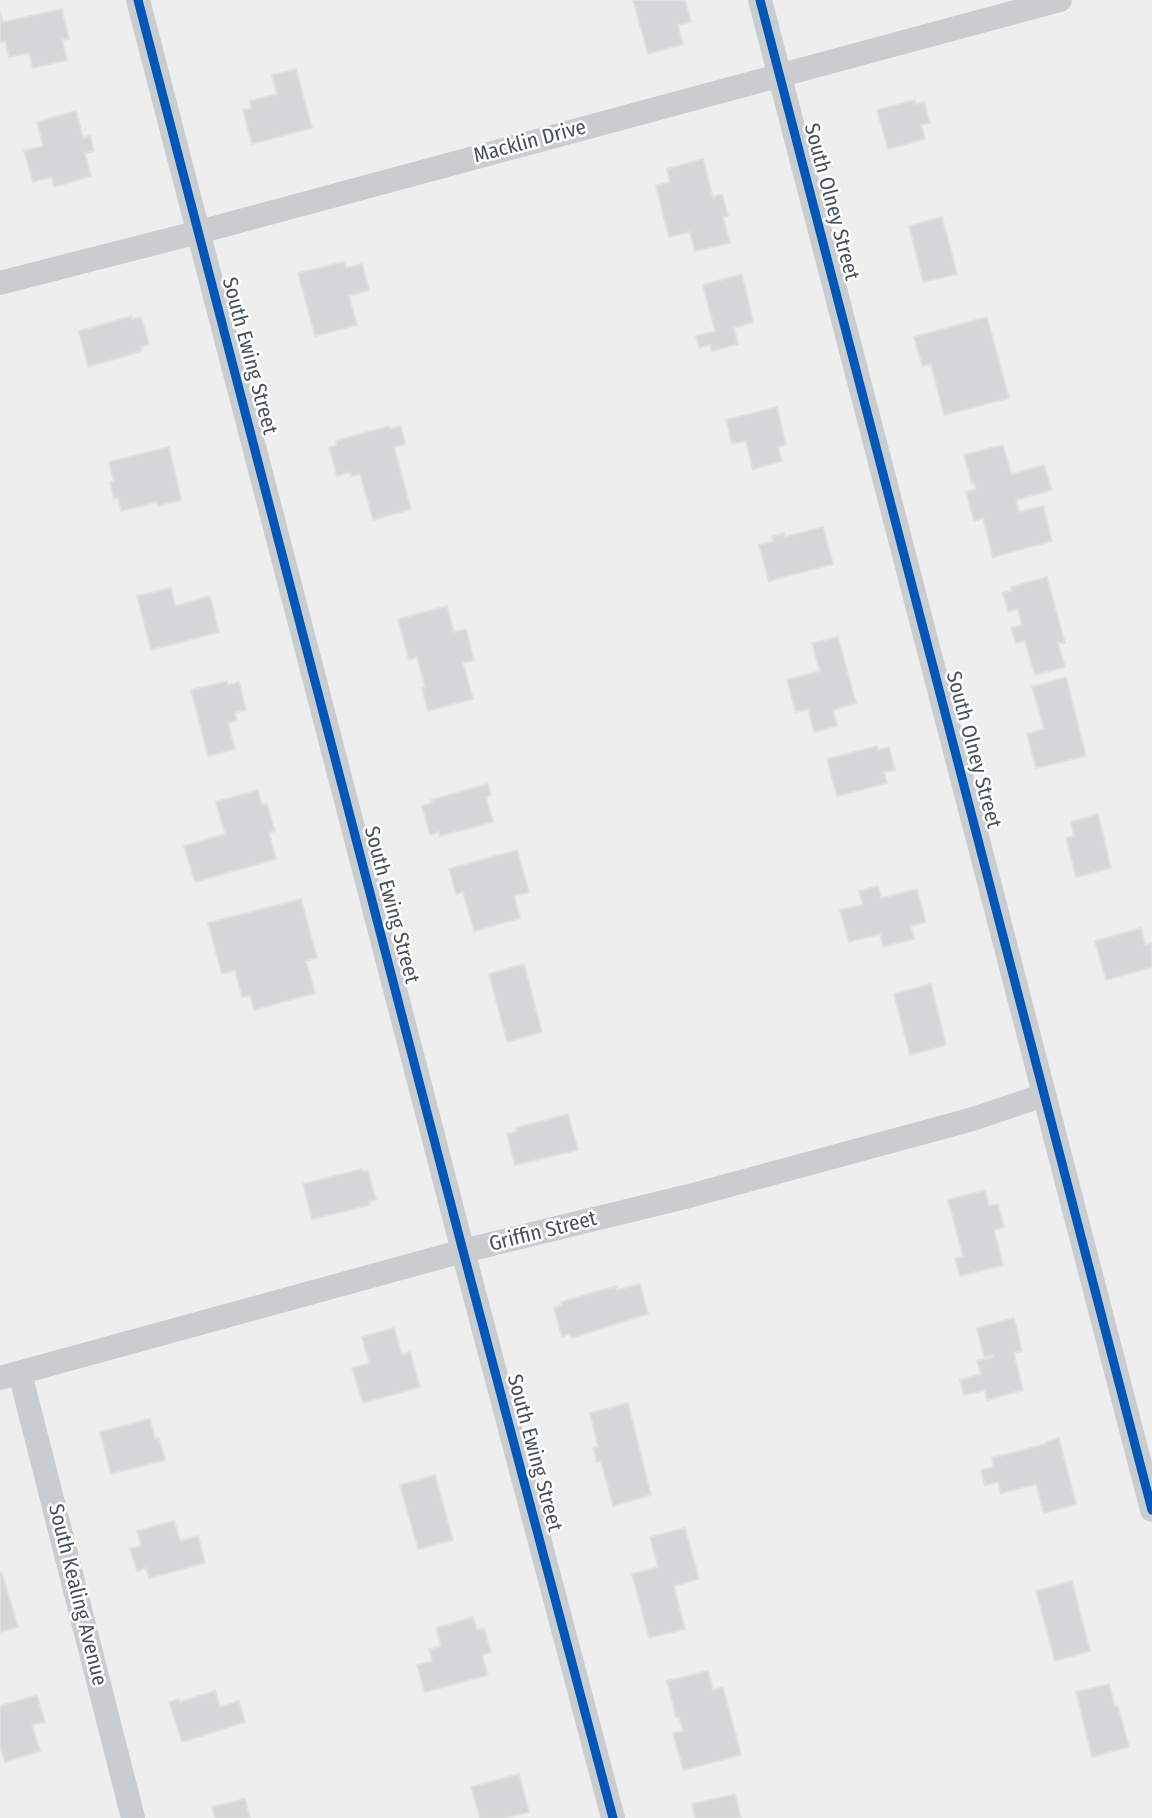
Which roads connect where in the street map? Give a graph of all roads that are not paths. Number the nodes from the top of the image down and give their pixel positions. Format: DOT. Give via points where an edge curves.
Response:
graph roads {
  1 [pos="138,0"];
  2 [pos="760,0"];
  3 [pos="1060,0"];
  4 [pos="780,75"];
  5 [pos="199,232"];
  6 [pos="0,284"];
  7 [pos="1044,1095"];
  8 [pos="463,1251"];
  9 [pos="10,1375"];
  10 [pos="1152,1510"];
  11 [pos="134,1818"];
  12 [pos="613,1818"];
  1 -- 5 [label="street, South Ewing Street"];
  2 -- 4 [label="street, South Olney Street"];
  3 -- 4 [label="street, Macklin Drive"];
  4 -- 5 [label="street, Macklin Drive"];
  4 -- 7 [label="street, South Olney Street"];
  5 -- 6 [label="street, Macklin Drive"];
  5 -- 8 [label="street, South Ewing Street"];
  7 -- 8 [label="street, Griffin Street" via="973,1119 689,1196"];
  7 -- 10 [label="street, South Olney Street"];
  8 -- 9 [label="street, Griffin Street"];
  8 -- 12 [label="street, South Ewing Street"];
  9 -- 11 [label="street, South Kealing Avenue"];
}
